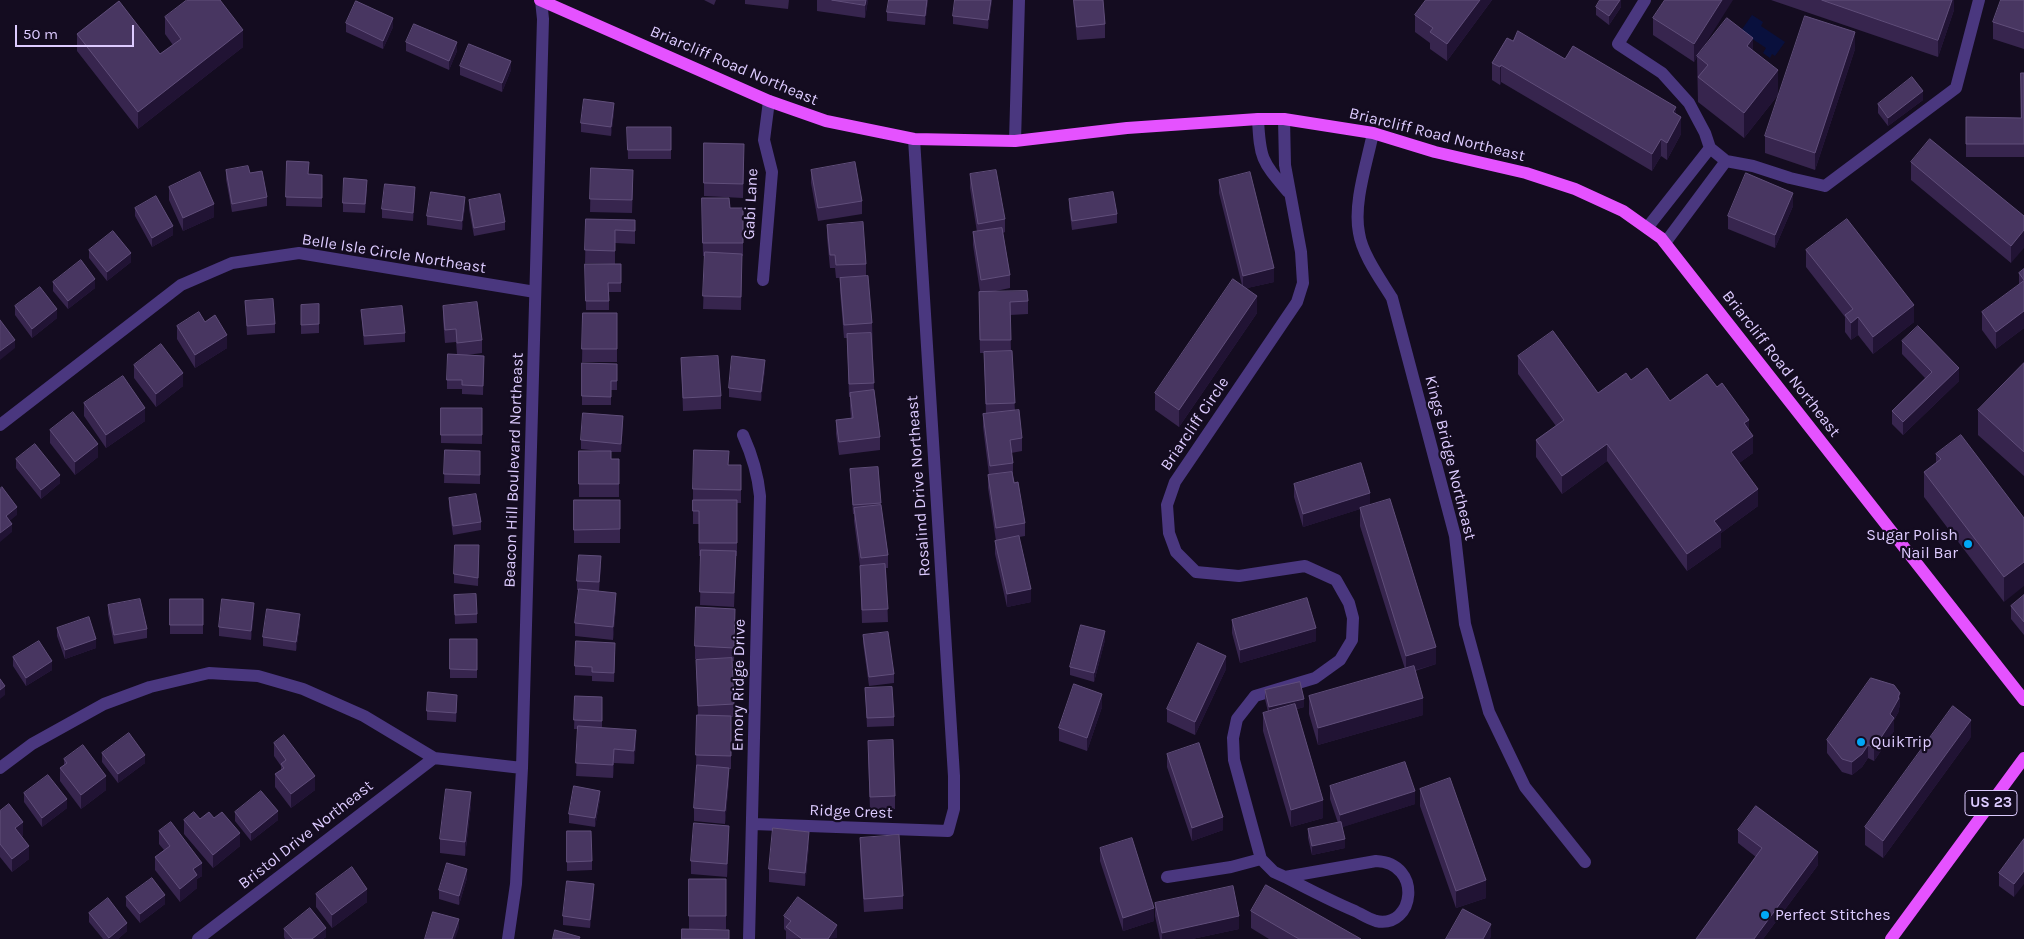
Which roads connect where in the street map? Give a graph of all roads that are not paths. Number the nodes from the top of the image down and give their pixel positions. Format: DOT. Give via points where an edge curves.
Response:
graph roads {
  1 [pos="541,0"];
  2 [pos="1019,0"];
  3 [pos="1645,0"];
  4 [pos="1979,0"];
  5 [pos="769,101"];
  6 [pos="1258,119"];
  7 [pos="1284,119"];
  8 [pos="1374,133"];
  9 [pos="914,139"];
  10 [pos="1015,141"];
  11 [pos="1710,148"];
  12 [pos="1726,161"];
  13 [pos="1688,176"];
  14 [pos="1704,190"];
  15 [pos="1290,193"];
  16 [pos="1647,228"];
  17 [pos="1665,242"];
  18 [pos="763,280"];
  19 [pos="535,292"];
  20 [pos="0,425"];
  21 [pos="743,435"];
  22 [pos="2024,700"];
  23 [pos="434,758"];
  24 [pos="2024,758"];
  25 [pos="0,768"];
  26 [pos="522,768"];
  27 [pos="752,824"];
  28 [pos="948,832"];
  29 [pos="1262,859"];
  30 [pos="1584,862"];
  31 [pos="1167,877"];
  32 [pos="1285,877"];
  33 [pos="198,939"];
  34 [pos="508,939"];
  35 [pos="749,939"];
  36 [pos="1891,939"];
  1 -- 5 [label="main road, Briarcliff Road Northeast"];
  1 -- 19 [label="street, Beacon Hill Boulevard Northeast"];
  2 -- 10 [label="street"];
  3 -- 11 [label="street" via="1618,44 1662,74 1688,103 1706,132"];
  4 -- 12 [label="street" via="1956,88 1825,186"];
  5 -- 9 [label="main road, Briarcliff Road Northeast" via="826,121"];
  5 -- 18 [label="street, Gabi Lane" via="764,140 772,172"];
  6 -- 7 [label="main road, Briarcliff Road Northeast"];
  6 -- 10 [label="main road, Briarcliff Road Northeast" via="1127,128"];
  6 -- 15 [label="street" via="1259,148 1265,164"];
  7 -- 8 [label="main road, Briarcliff Road Northeast"];
  7 -- 15 [label="street, Briarcliff Circle" via="1285,165"];
  8 -- 16 [label="main road, Briarcliff Road Northeast" via="1575,188 1623,211"];
  8 -- 30 [label="street, Kings Bridge Northeast" via="1357,207 1359,234 1374,269 1392,298 1455,536 1465,624 1489,712 1525,787"];
  9 -- 10 [label="main road, Briarcliff Road Northeast"];
  9 -- 28 [label="street, Rosalind Drive Northeast" via="954,776 954,809"];
  11 -- 12 [label="street"];
  11 -- 13 [label="street"];
  12 -- 14 [label="street"];
  13 -- 14 [label="street"];
  13 -- 16 [label="street"];
  14 -- 17 [label="street"];
  15 -- 29 [label="street, Briarcliff Circle" via="1303,283 1297,302 1175,482 1167,504 1169,534 1176,552 1196,572 1239,576 1305,566 1336,580 1349,603 1353,618 1352,640 1340,660 1315,678 1254,696 1237,718 1233,738 1234,760"];
  16 -- 17 [label="main road, Briarcliff Road Northeast"];
  17 -- 22 [label="main road, Briarcliff Road Northeast"];
  19 -- 20 [label="street, Belle Isle Circle Northeast" via="299,253 232,263 181,285"];
  19 -- 26 [label="street, Beacon Hill Boulevard Northeast"];
  21 -- 27 [label="street, Emory Ridge Drive" via="750,450 760,496"];
  23 -- 25 [label="street" via="364,716 303,689 258,676 209,674 150,687 104,704 32,744"];
  23 -- 26 [label="street"];
  23 -- 33 [label="street, Bristol Drive Northeast"];
  24 -- 36 [label="main road, US 23"];
  26 -- 34 [label="street, Beacon Hill Boulevard Northeast" via="516,884"];
  27 -- 28 [label="street, Ridge Crest"];
  27 -- 35 [label="street, Emory Ridge Drive"];
  29 -- 31 [label="street"];
  29 -- 32 [label="street" via="1274,872"];
  32 -- 32 [label="street" via="1377,921 1390,920 1398,915 1410,896 1406,878 1395,865 1385,861"];
}
